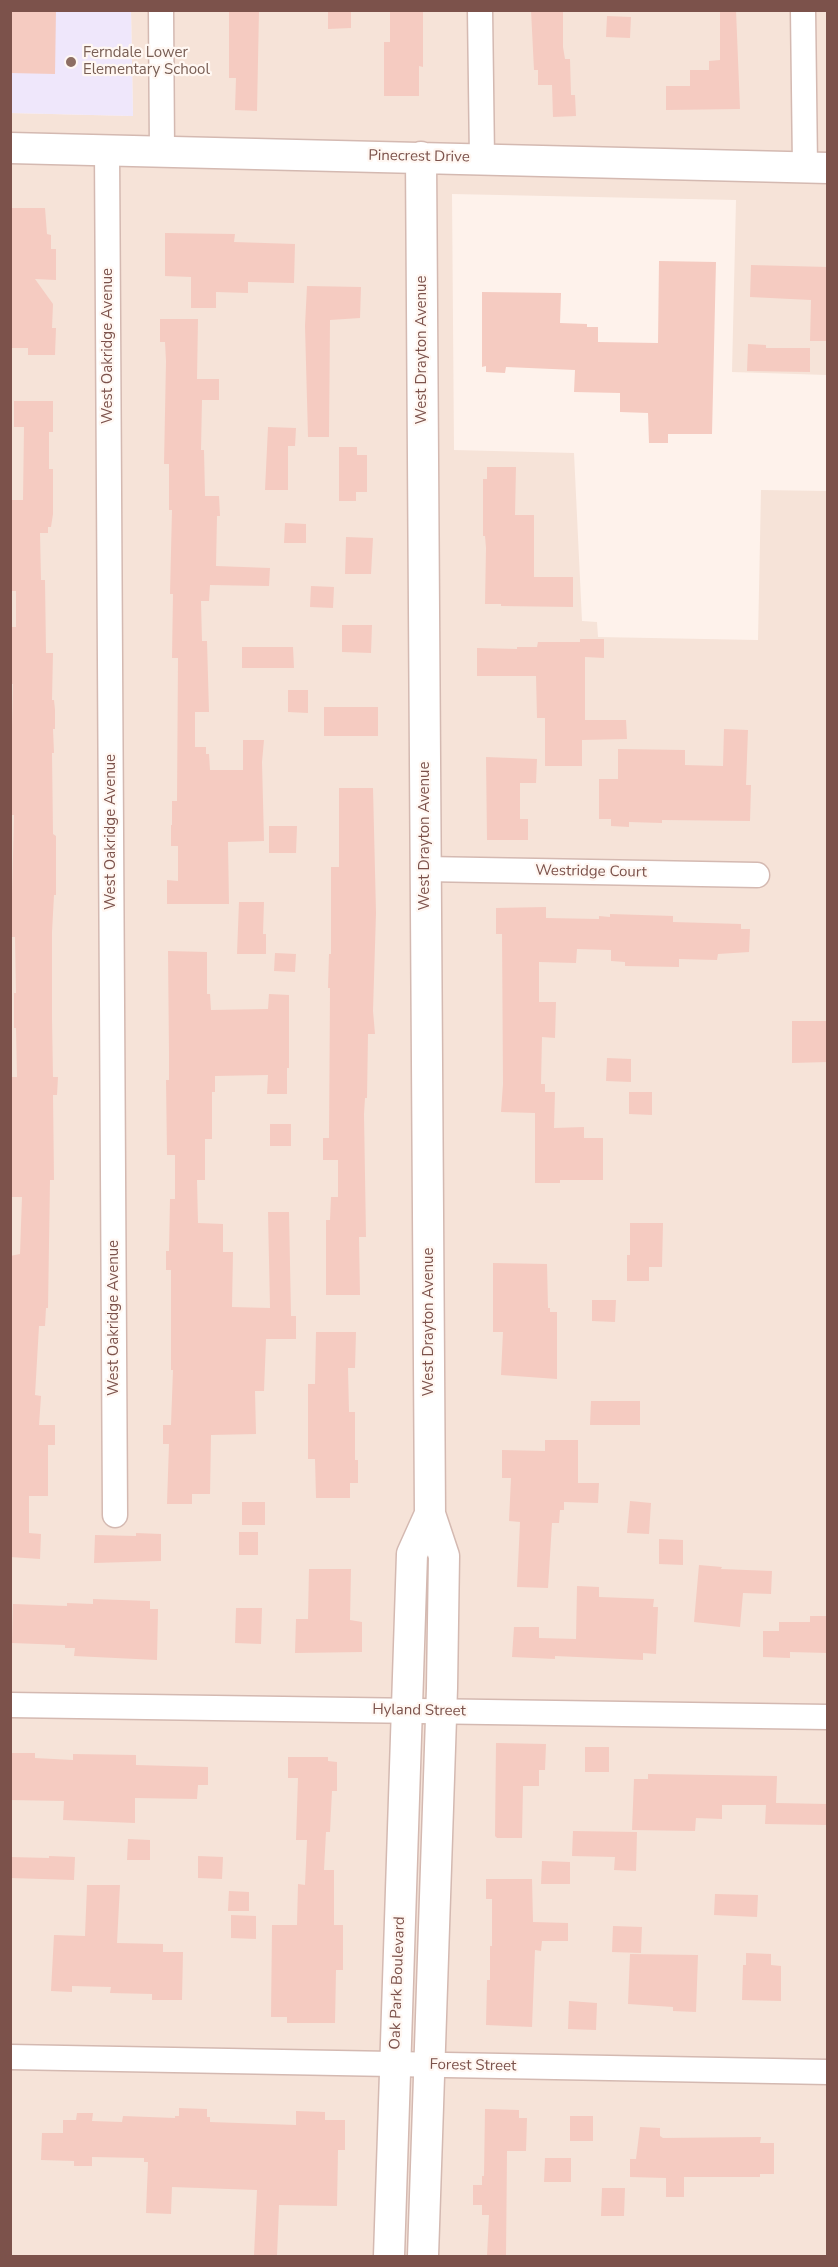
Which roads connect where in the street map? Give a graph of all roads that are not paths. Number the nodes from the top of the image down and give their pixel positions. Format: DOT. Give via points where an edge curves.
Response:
graph roads {
  1 [pos="160,10"];
  2 [pos="480,10"];
  3 [pos="802,10"];
  4 [pos="10,148"];
  5 [pos="107,150"];
  6 [pos="162,151"];
  7 [pos="421,157"];
  8 [pos="483,159"];
  9 [pos="816,167"];
  10 [pos="425,869"];
  11 [pos="757,874"];
  12 [pos="430,1514"];
  13 [pos="115,1515"];
  14 [pos="10,1705"];
  15 [pos="406,1710"];
  16 [pos="441,1710"];
  17 [pos="828,1717"];
  18 [pos="10,2057"];
  19 [pos="395,2065"];
  20 [pos="429,2066"];
  21 [pos="828,2072"];
  22 [pos="390,2256"];
  23 [pos="423,2256"];
  1 -- 6 [label="street"];
  2 -- 8 [label="street"];
  3 -- 9 [label="street"];
  4 -- 5 [label="street, Pinecrest Drive"];
  5 -- 6 [label="street, Pinecrest Drive"];
  5 -- 13 [label="street, West Oakridge Avenue"];
  6 -- 7 [label="street, Pinecrest Drive"];
  7 -- 8 [label="street, Pinecrest Drive"];
  7 -- 10 [label="street, West Drayton Avenue"];
  8 -- 9 [label="street, Pinecrest Drive"];
  10 -- 11 [label="street, Westridge Court"];
  10 -- 12 [label="street, West Drayton Avenue"];
  12 -- 15 [label="street, West Drayton Avenue" via="412,1554"];
  12 -- 16 [label="street, West Drayton Avenue" via="444,1556"];
  14 -- 15 [label="street, Hyland Street"];
  15 -- 16 [label="street, Hyland Street"];
  15 -- 19 [label="street, Oak Park Boulevard"];
  16 -- 17 [label="street, Hyland Street"];
  16 -- 20 [label="street"];
  18 -- 19 [label="street, Forest Street"];
  19 -- 20 [label="street, Forest Street"];
  19 -- 22 [label="street, Oak Park Boulevard"];
  20 -- 21 [label="street, Forest Street"];
  20 -- 23 [label="street"];
}
